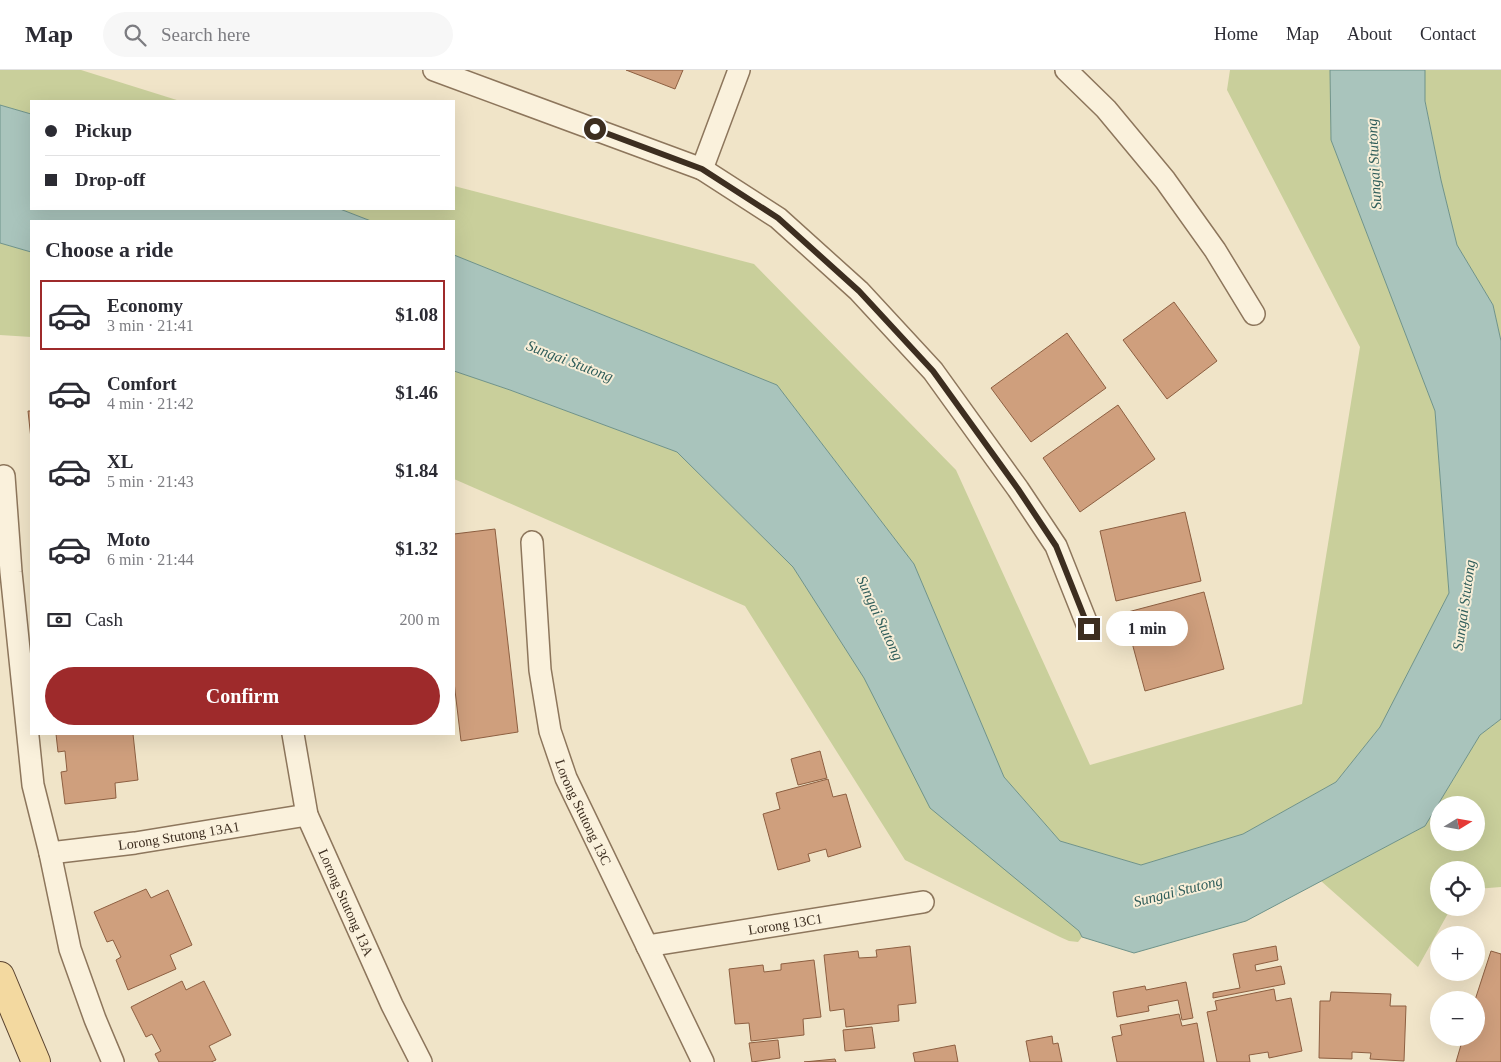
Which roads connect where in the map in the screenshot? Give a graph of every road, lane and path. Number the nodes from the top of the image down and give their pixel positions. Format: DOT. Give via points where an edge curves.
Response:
graph roads {
  1 [pos="434,70"];
  2 [pos="739,70"];
  3 [pos="1066,70"];
  4 [pos="702,169"];
  5 [pos="1254,314"];
  6 [pos="4,476"];
  7 [pos="532,542"];
  8 [pos="1089,629"];
  9 [pos="293,735"];
  10 [pos="307,815"];
  11 [pos="50,853"];
  12 [pos="923,902"];
  13 [pos="647,946"];
  14 [pos="0,976"];
  15 [pos="36,1062"];
  16 [pos="113,1062"];
  17 [pos="421,1062"];
  18 [pos="703,1062"];
  1 -- 4 [label="street"];
  2 -- 4 [label="street"];
  3 -- 5 [label="street" via="1106,109 1164,180 1215,250"];
  4 -- 8 [label="street" via="778,218 859,291 933,371 1056,546"];
  6 -- 11 [label="street" via="33,785"];
  7 -- 13 [label="street, Lorong Stutong 13C" via="540,670 550,731 566,778"];
  9 -- 10 [label="street, Lorong Stutong 13A"];
  10 -- 11 [label="street, Lorong Stutong 13A1"];
  10 -- 17 [label="street, Lorong Stutong 13A"];
  11 -- 16 [label="street" via="70,948"];
  12 -- 13 [label="street, Lorong 13C1"];
  13 -- 18 [label="street, Lorong Stutong 13C"];
  14 -- 15 [label="main road"];
}
